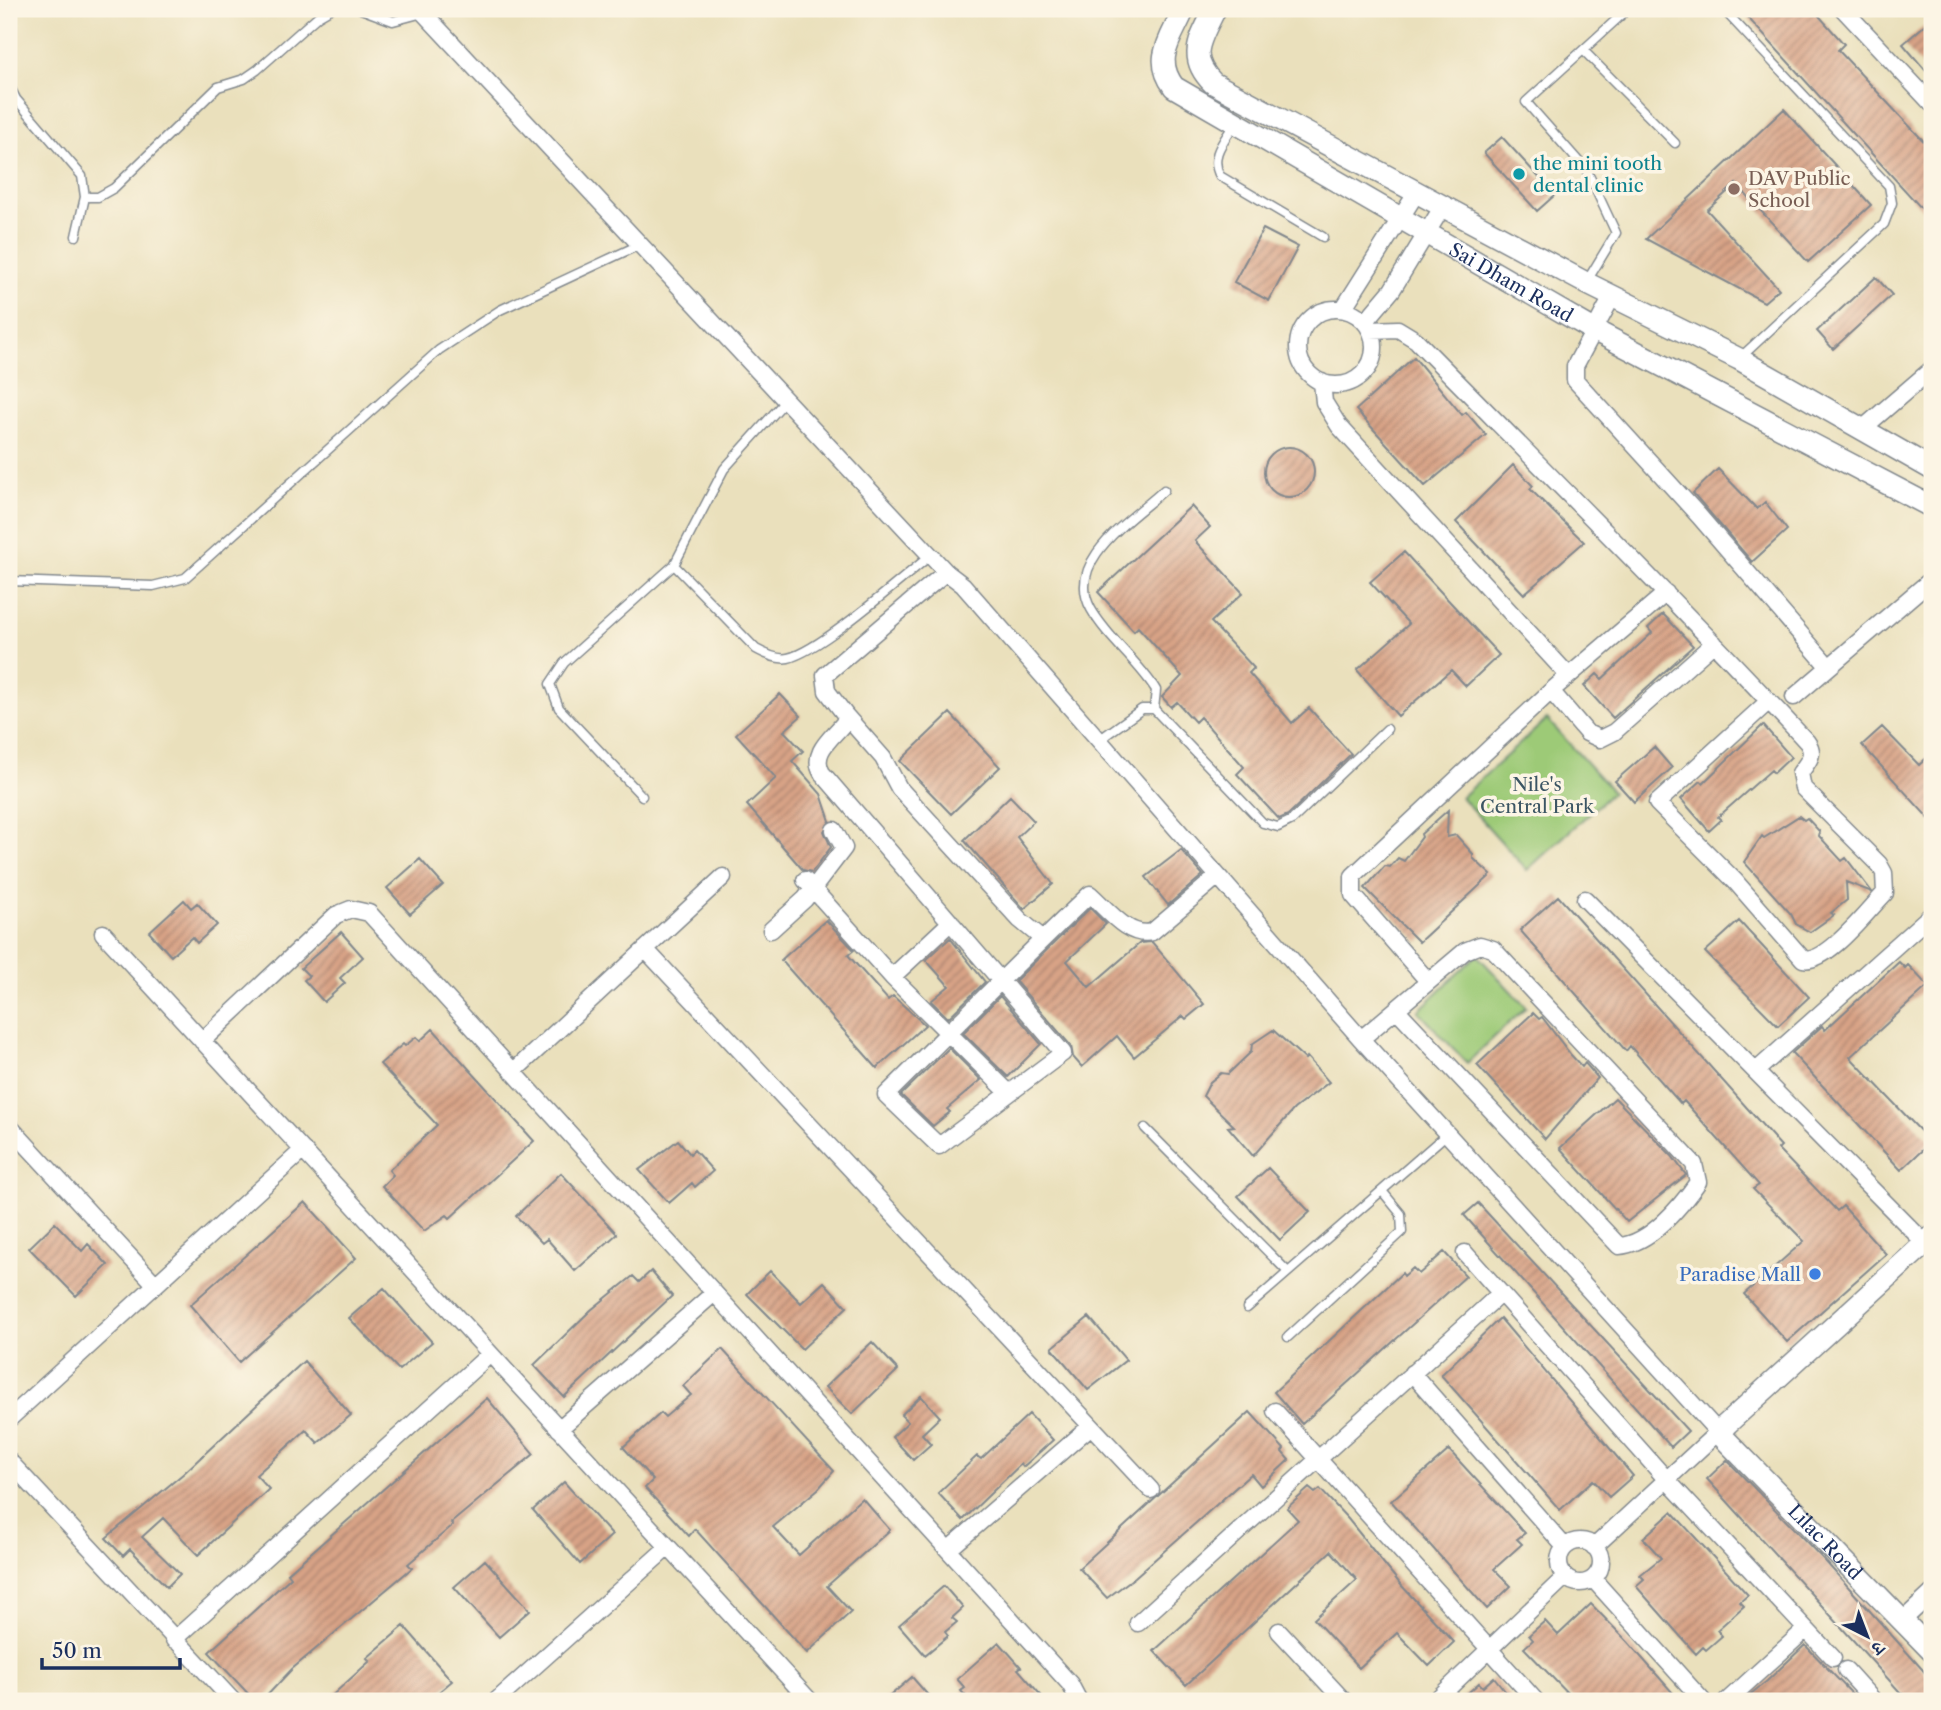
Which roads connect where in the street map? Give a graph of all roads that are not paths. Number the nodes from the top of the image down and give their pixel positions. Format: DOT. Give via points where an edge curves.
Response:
graph roads {
  1 [pos="330,9"];
  2 [pos="361,9"];
  3 [pos="1184,9"];
  4 [pos="1215,9"];
  5 [pos="1628,9"];
  6 [pos="1723,9"];
  7 [pos="1843,9"];
  8 [pos="422,11"];
  9 [pos="1583,50"];
  10 [pos="1161,61"];
  11 [pos="1199,69"];
  12 [pos="9,85"];
  13 [pos="1932,104"];
  14 [pos="1235,123"];
  15 [pos="1675,143"];
  16 [pos="1417,192"];
  17 [pos="85,197"];
  18 [pos="1443,206"];
  19 [pos="1398,218"];
  20 [pos="1426,233"];
  21 [pos="76,236"];
  22 [pos="1322,237"];
  23 [pos="641,244"];
  24 [pos="1586,283"];
  25 [pos="1612,297"];
  26 [pos="1343,309"];
  27 [pos="1368,326"];
  28 [pos="1592,329"];
  29 [pos="1739,359"];
  30 [pos="1932,369"];
  31 [pos="1322,382"];
  32 [pos="788,399"];
  33 [pos="1861,430"];
  34 [pos="1932,469"];
  35 [pos="1164,490"];
  36 [pos="1932,507"];
  37 [pos="931,555"];
  38 [pos="674,565"];
  39 [pos="946,572"];
  40 [pos="1932,579"];
  41 [pos="9,581"];
  42 [pos="1666,593"];
  43 [pos="1714,643"];
  44 [pos="1828,666"];
  45 [pos="1569,675"];
  46 [pos="1551,691"];
  47 [pos="1794,697"];
  48 [pos="1769,701"];
  49 [pos="1154,709"];
  50 [pos="846,716"];
  51 [pos="1387,729"];
  52 [pos="1098,740"];
  53 [pos="642,796"];
  54 [pos="834,830"];
  55 [pos="1218,876"];
  56 [pos="723,877"];
  57 [pos="808,883"];
  58 [pos="1585,899"];
  59 [pos="1932,914"];
  60 [pos="951,922"];
  61 [pos="771,930"];
  62 [pos="103,933"];
  63 [pos="1043,939"];
  64 [pos="645,949"];
  65 [pos="892,977"];
  66 [pos="1003,981"];
  67 [pos="1428,981"];
  68 [pos="1398,1011"];
  69 [pos="948,1034"];
  70 [pos="1361,1039"];
  71 [pos="202,1041"];
  72 [pos="1756,1071"];
  73 [pos="513,1072"];
  74 [pos="1009,1093"];
  75 [pos="9,1126"];
  76 [pos="1145,1128"];
  77 [pos="1448,1133"];
  78 [pos="303,1150"];
  79 [pos="1382,1191"];
  80 [pos="1929,1240"];
  81 [pos="1465,1253"];
  82 [pos="1287,1271"];
  83 [pos="155,1284"];
  84 [pos="714,1293"];
  85 [pos="1501,1293"];
  86 [pos="1247,1308"];
  87 [pos="1288,1337"];
  88 [pos="490,1354"];
  89 [pos="1412,1373"];
  90 [pos="1275,1410"];
  91 [pos="9,1419"];
  92 [pos="1091,1426"];
  93 [pos="559,1429"];
  94 [pos="1718,1432"];
  95 [pos="1318,1459"];
  96 [pos="9,1461"];
  97 [pos="1667,1480"];
  98 [pos="1151,1490"];
  99 [pos="667,1547"];
  100 [pos="1565,1547"];
  101 [pos="1594,1547"];
  102 [pos="948,1550"];
  103 [pos="1565,1577"];
  104 [pos="1593,1579"];
  105 [pos="1932,1593"];
  106 [pos="1903,1620"];
  107 [pos="1138,1623"];
  108 [pos="1806,1629"];
  109 [pos="1279,1630"];
  110 [pos="174,1640"];
  111 [pos="1488,1648"];
  112 [pos="1932,1651"];
  113 [pos="1833,1658"];
  114 [pos="1846,1670"];
  115 [pos="233,1701"];
  116 [pos="496,1701"];
  117 [pos="810,1701"];
  118 [pos="1079,1701"];
  119 [pos="1344,1701"];
  120 [pos="1435,1701"];
  121 [pos="1536,1701"];
  122 [pos="1703,1701"];
  123 [pos="1727,1701"];
  124 [pos="1874,1701"];
  1 -- 17 [label="lane" via="257,70 218,86 114,188 98,197"];
  2 -- 8 [label="lane" via="393,22"];
  3 -- 10 [label="street"];
  4 -- 11 [label="street" via="1197,49"];
  5 -- 9 [label="lane"];
  6 -- 29 [label="lane" via="1889,186 1892,202 1884,223"];
  7 -- 13 [label="street"];
  8 -- 23 [label="street"];
  9 -- 15 [label="lane"];
  9 -- 24 [label="lane" via="1526,102 1587,171 1616,233"];
  10 -- 11 [label="street"];
  10 -- 14 [label="street, Sai Dham Road" via="1174,87"];
  11 -- 16 [label="street, Sai Dham Road" via="1236,96"];
  12 -- 17 [label="lane" via="82,176"];
  14 -- 19 [label="street, Sai Dham Road"];
  14 -- 22 [label="lane" via="1215,156 1220,176"];
  16 -- 18 [label="street, Sai Dham Road"];
  16 -- 19 [label="street"];
  17 -- 21 [label="lane"];
  18 -- 20 [label="street"];
  18 -- 24 [label="street, Sai Dham Road"];
  19 -- 20 [label="street, Sai Dham Road"];
  19 -- 26 [label="street"];
  20 -- 27 [label="street"];
  20 -- 28 [label="street, Sai Dham Road"];
  23 -- 32 [label="street"];
  23 -- 41 [label="lane" via="500,310 449,342 185,578 153,586"];
  24 -- 25 [label="street, Sai Dham Road"];
  25 -- 28 [label="street"];
  25 -- 29 [label="street, Sai Dham Road"];
  26 -- 27 [label="street"];
  26 -- 31 [label="street" via="1312,316 1298,337 1300,362"];
  27 -- 31 [label="street" via="1374,350 1364,373 1342,385"];
  27 -- 42 [label="street" via="1398,329 1416,340"];
  28 -- 36 [label="street, Sai Dham Road"];
  28 -- 44 [label="street" via="1575,366 1575,380"];
  29 -- 33 [label="street, Sai Dham Road"];
  30 -- 33 [label="street"];
  31 -- 45 [label="street" via="1324,402 1339,426"];
  32 -- 37 [label="street"];
  32 -- 38 [label="lane" via="724,469"];
  33 -- 34 [label="street, Sai Dham Road"];
  35 -- 49 [label="lane" via="1096,552 1084,575 1091,609 1156,690"];
  37 -- 38 [label="lane" via="815,644 787,658 756,649"];
  37 -- 39 [label="street"];
  38 -- 53 [label="lane" via="565,663 550,684 559,708"];
  39 -- 50 [label="street" via="825,675 827,691"];
  39 -- 52 [label="street"];
  40 -- 44 [label="street"];
  42 -- 43 [label="street"];
  42 -- 45 [label="street"];
  43 -- 46 [label="street" via="1614,732 1600,739 1587,733"];
  43 -- 48 [label="street"];
  44 -- 47 [label="street"];
  45 -- 46 [label="street"];
  46 -- 67 [label="street" via="1353,876 1353,895"];
  48 -- 48 [label="street" via="1812,749 1800,773 1802,788 1879,864 1886,884 1885,893 1825,955 1811,961 1803,959 1735,881 1657,803"];
  49 -- 51 [label="lane" via="1269,826 1278,827 1292,820"];
  49 -- 52 [label="lane" via="1142,709"];
  50 -- 60 [label="street" via="818,754 819,769"];
  50 -- 63 [label="street" via="883,758 899,788 1020,920"];
  52 -- 55 [label="street"];
  54 -- 57 [label="street" via="844,848"];
  55 -- 63 [label="street" via="1152,932 1141,935 1129,929 1090,894"];
  55 -- 70 [label="street"];
  56 -- 64 [label="street"];
  57 -- 61 [label="street" via="805,899"];
  57 -- 65 [label="street"];
  58 -- 72 [label="street"];
  59 -- 72 [label="street"];
  60 -- 65 [label="street"];
  60 -- 66 [label="street"];
  62 -- 71 [label="street"];
  63 -- 66 [label="street"];
  64 -- 73 [label="street"];
  64 -- 92 [label="street"];
  65 -- 69 [label="street"];
  66 -- 69 [label="street"];
  66 -- 74 [label="street" via="1063,1053"];
  67 -- 68 [label="street"];
  67 -- 68 [label="street" via="1465,951 1479,945 1493,949 1694,1164 1698,1182 1686,1199 1640,1242 1619,1246"];
  68 -- 70 [label="street"];
  69 -- 74 [label="street"];
  69 -- 74 [label="street" via="886,1095 939,1146"];
  70 -- 77 [label="street"];
  71 -- 73 [label="street" via="336,915 351,909 369,913"];
  71 -- 78 [label="street"];
  72 -- 80 [label="street"];
  73 -- 84 [label="street"];
  75 -- 83 [label="street"];
  76 -- 82 [label="lane"];
  77 -- 79 [label="lane"];
  77 -- 94 [label="street"];
  78 -- 83 [label="street"];
  78 -- 88 [label="street"];
  79 -- 82 [label="lane"];
  79 -- 87 [label="lane" via="1401,1214 1402,1232"];
  80 -- 94 [label="street"];
  81 -- 85 [label="street"];
  82 -- 86 [label="lane"];
  83 -- 91 [label="street"];
  84 -- 93 [label="street"];
  84 -- 102 [label="street"];
  85 -- 89 [label="street"];
  85 -- 97 [label="street"];
  88 -- 93 [label="street"];
  88 -- 110 [label="street"];
  89 -- 95 [label="street"];
  89 -- 100 [label="street"];
  90 -- 95 [label="street"];
  92 -- 98 [label="street"];
  92 -- 102 [label="street"];
  93 -- 99 [label="street"];
  94 -- 97 [label="street"];
  94 -- 106 [label="street, Lilac Road"];
  95 -- 107 [label="street"];
  95 -- 111 [label="street"];
  96 -- 110 [label="street"];
  97 -- 101 [label="street"];
  97 -- 108 [label="street"];
  99 -- 116 [label="street"];
  99 -- 117 [label="street"];
  100 -- 101 [label="street" via="1580,1541"];
  100 -- 103 [label="street" via="1558,1562"];
  101 -- 104 [label="street" via="1601,1564"];
  102 -- 118 [label="street" via="1070,1685"];
  103 -- 104 [label="street" via="1581,1584"];
  103 -- 111 [label="street"];
  104 -- 122 [label="street"];
  105 -- 106 [label="street"];
  106 -- 112 [label="street, Lilac Road"];
  108 -- 113 [label="street"];
  108 -- 123 [label="street"];
  109 -- 119 [label="street"];
  110 -- 115 [label="street"];
  111 -- 120 [label="street"];
  111 -- 121 [label="street"];
  114 -- 124 [label="street"];
}
